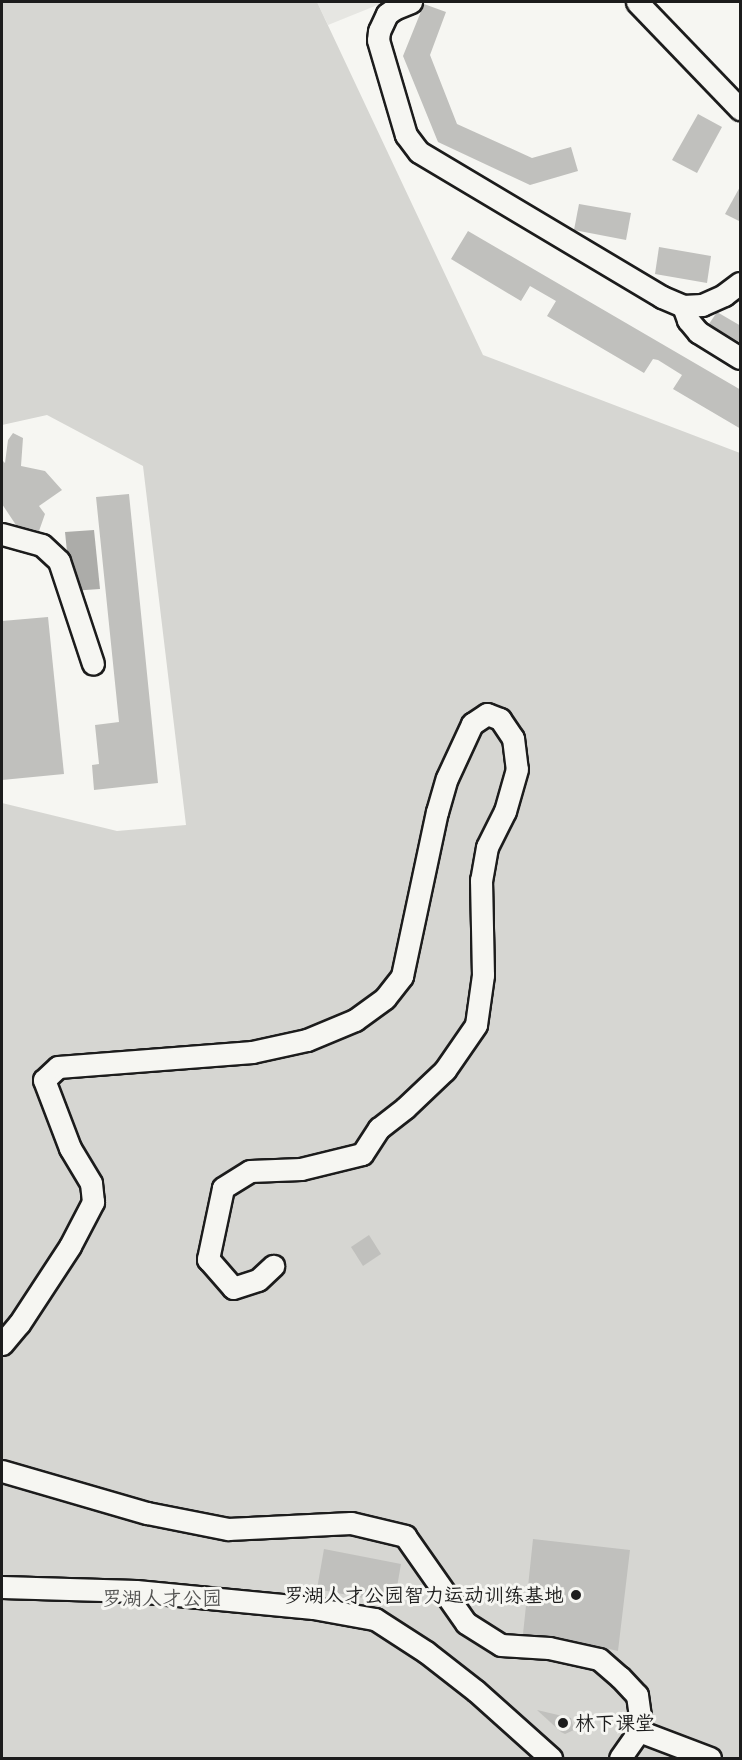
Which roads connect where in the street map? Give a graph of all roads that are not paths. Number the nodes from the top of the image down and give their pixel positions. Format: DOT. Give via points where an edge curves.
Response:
graph roads {
  1 [pos="411,2"];
  2 [pos="637,2"];
  3 [pos="741,109"];
  4 [pos="741,283"];
  5 [pos="683,306"];
  6 [pos="741,358"];
  7 [pos="2,534"];
  8 [pos="93,664"];
  9 [pos="273,1266"];
  10 [pos="2,1344"];
  11 [pos="2,1471"];
  12 [pos="2,1587"];
  13 [pos="639,1731"];
  14 [pos="551,1758"];
  15 [pos="620,1758"];
  16 [pos="710,1758"];
  1 -- 5 [label="street" via="387,14 378,40 406,135 419,152"];
  2 -- 3 [label="street"];
  4 -- 5 [label="street" via="702,304"];
  5 -- 6 [label="street" via="698,332"];
  7 -- 8 [label="street" via="42,545 59,561"];
  9 -- 10 [label="street" via="258,1280 233,1288 208,1259 223,1188 250,1171 301,1169 362,1154 379,1128 445,1070 476,1025 483,975 481,880 487,847 505,811 518,769 513,738 501,719 487,714 472,724 447,778 402,976 386,998 355,1020 307,1040 252,1052 58,1067 44,1080 70,1148 91,1183 93,1202 70,1246 20,1324"];
  11 -- 13 [label="street" via="147,1513 228,1528 351,1523 405,1536 466,1623 501,1645 549,1648 599,1659 637,1695"];
  12 -- 14 [label="street" via="136,1591 270,1602 375,1619 476,1691"];
  13 -- 15 [label="street"];
  13 -- 16 [label="street"];
}
